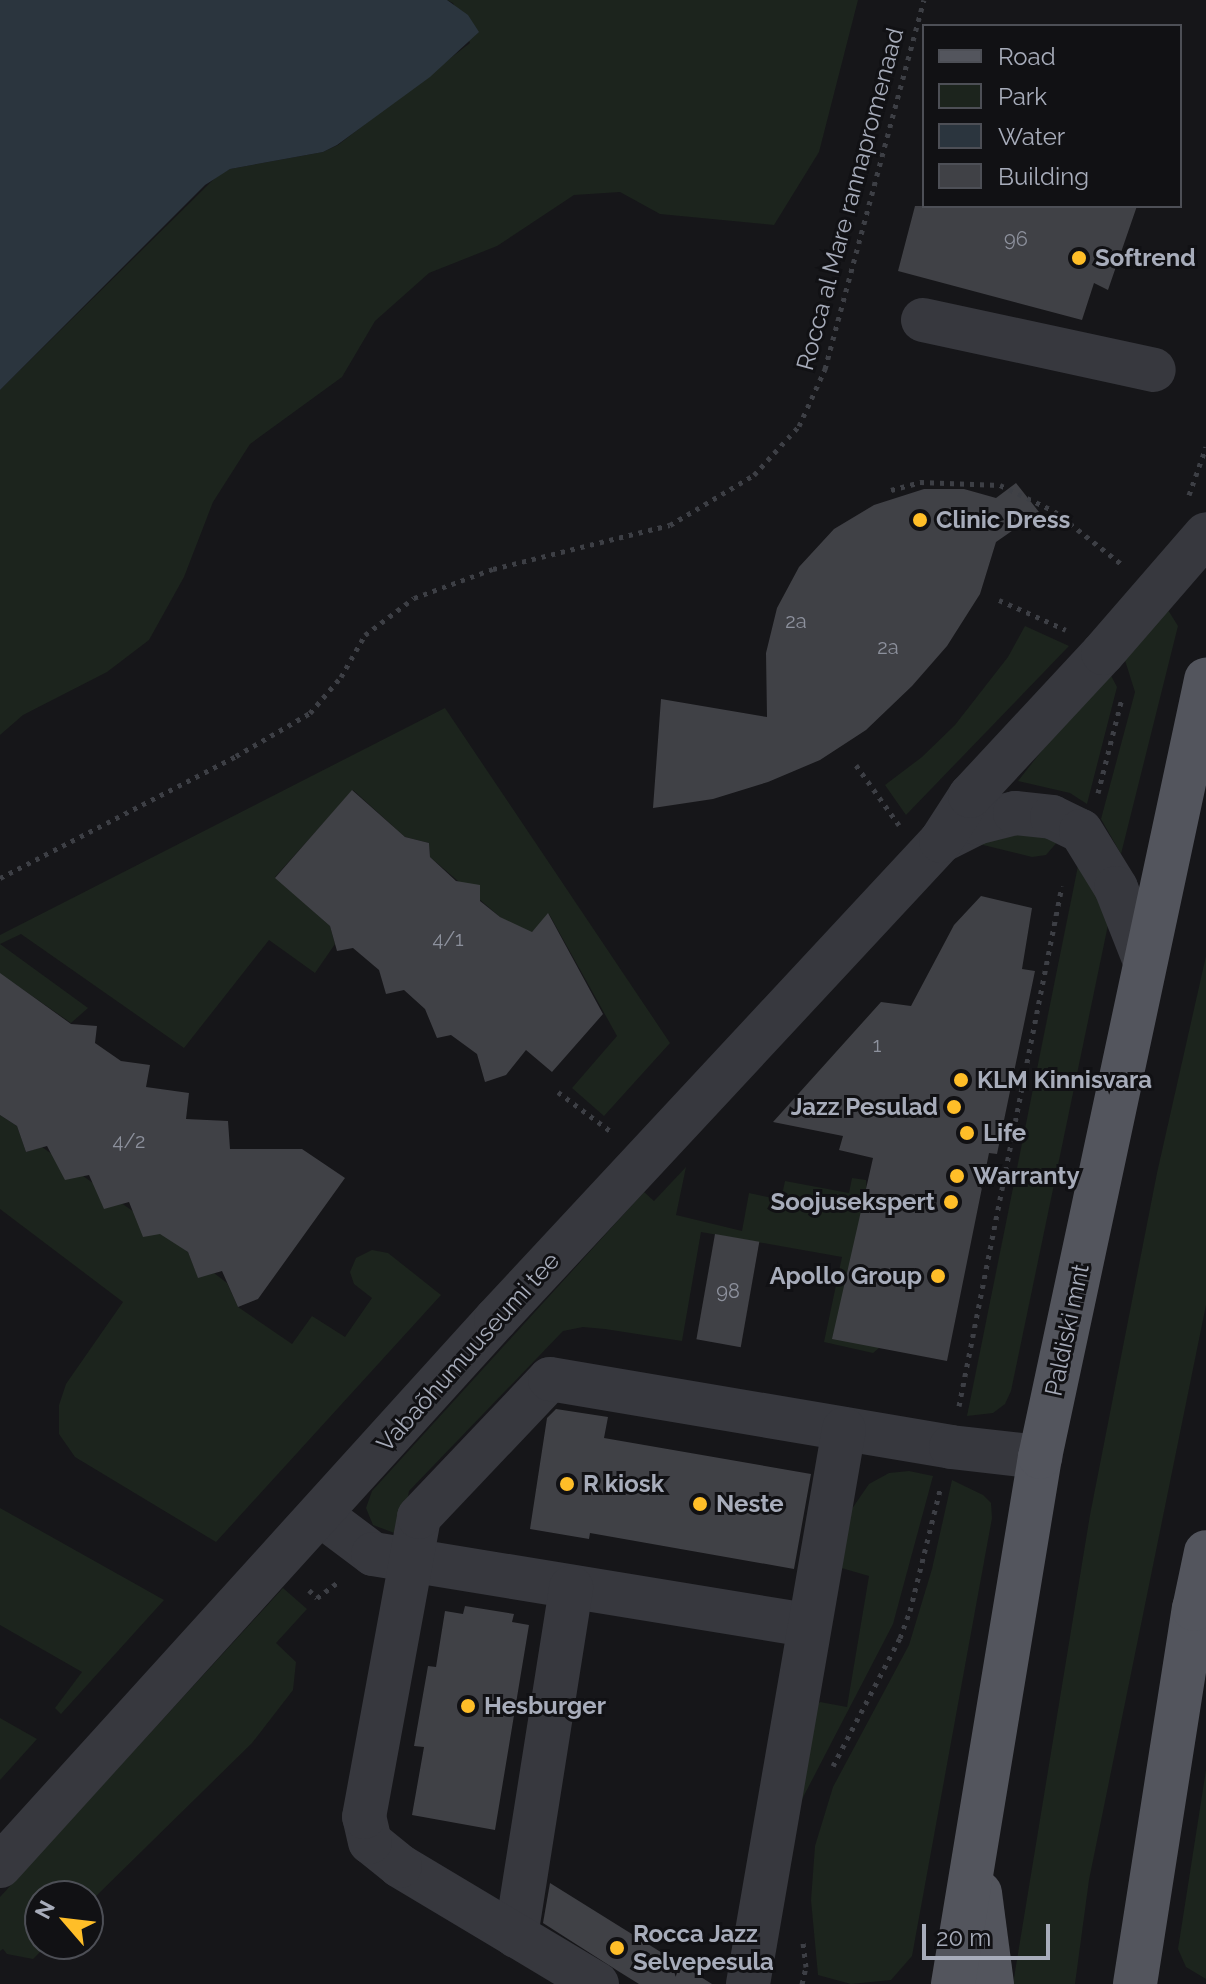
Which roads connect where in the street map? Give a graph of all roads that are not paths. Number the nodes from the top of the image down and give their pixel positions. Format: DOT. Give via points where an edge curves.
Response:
graph roads {
  1 [pos="923,320"];
  2 [pos="1154,370"];
  3 [pos="1206,534"];
  4 [pos="1206,680"];
  5 [pos="924,839"];
  6 [pos="1144,959"];
  7 [pos="844,1429"];
  8 [pos="1040,1457"];
  9 [pos="321,1515"];
  10 [pos="1206,1552"];
  11 [pos="423,1564"];
  12 [pos="571,1587"];
  13 [pos="1200,1611"];
  14 [pos="808,1625"];
  15 [pos="973,1847"];
  16 [pos="0,1866"];
  17 [pos="516,1936"];
  18 [pos="597,1984"];
  19 [pos="748,1984"];
  20 [pos="953,1984"];
  21 [pos="992,1984"];
  22 [pos="1135,1984"];
  1 -- 2 [label="street"];
  3 -- 5 [label="street" via="1089,644 970,796"];
  4 -- 6 [label="main road, Paldiski mnt"];
  5 -- 6 [label="street" via="1015,813 1052,817 1081,831 1116,888"];
  5 -- 9 [label="street, Vabaõhumuuseumi tee"];
  6 -- 8 [label="main road, Paldiski mnt"];
  7 -- 8 [label="street"];
  7 -- 11 [label="street" via="550,1379 419,1517"];
  7 -- 14 [label="street"];
  8 -- 15 [label="main road, Paldiski mnt"];
  9 -- 11 [label="street" via="373,1554"];
  9 -- 16 [label="street, Vabaõhumuuseumi tee"];
  10 -- 13 [label="main road"];
  11 -- 12 [label="street"];
  11 -- 17 [label="street" via="364,1817 370,1842"];
  12 -- 14 [label="street"];
  12 -- 17 [label="street"];
  13 -- 22 [label="main road"];
  14 -- 19 [label="street"];
  15 -- 20 [label="main road, Paldiski mnt"];
  15 -- 21 [label="main road"];
  17 -- 18 [label="street"];
}
